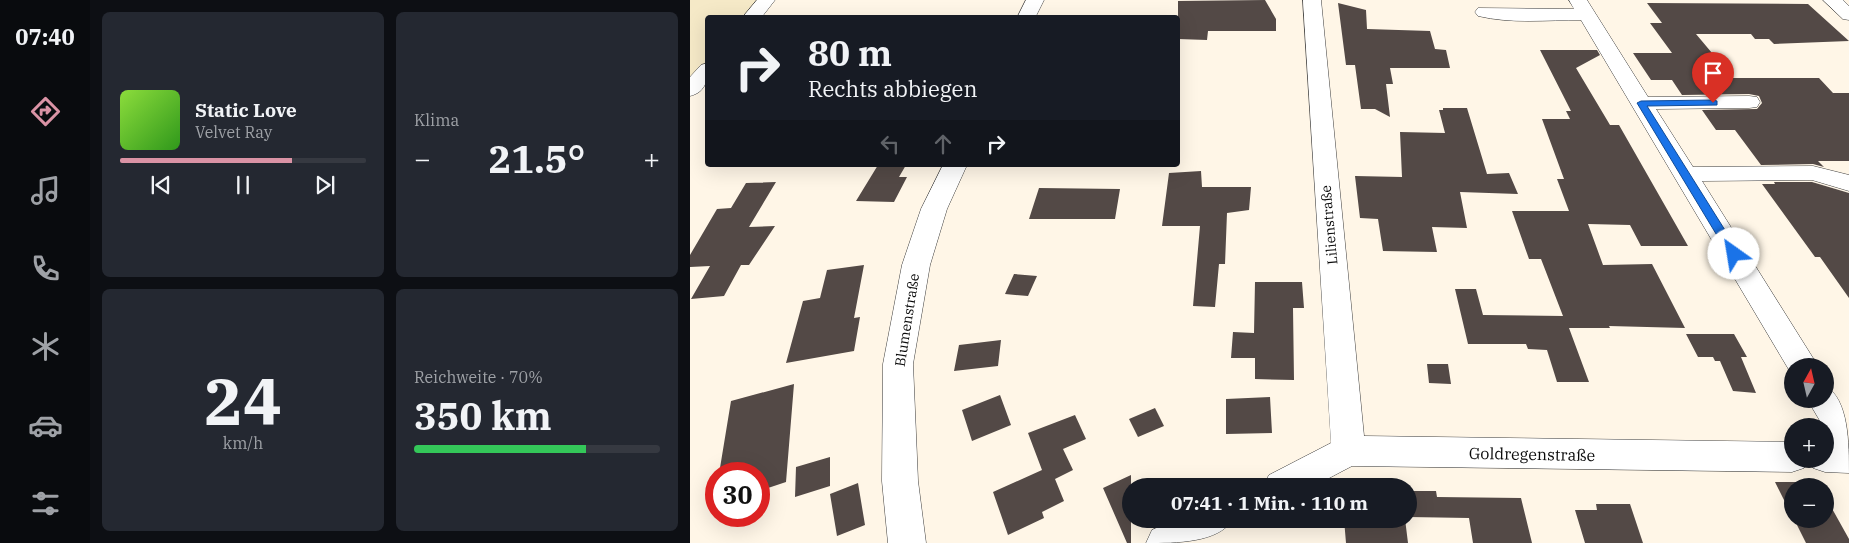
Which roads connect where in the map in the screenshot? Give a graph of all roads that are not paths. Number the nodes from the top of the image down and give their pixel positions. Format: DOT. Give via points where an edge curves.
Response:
graph roads {
  1 [pos="766,0"];
  2 [pos="1035,0"];
  3 [pos="1312,0"];
  4 [pos="1832,0"];
  5 [pos="1582,7"];
  6 [pos="1484,12"];
  7 [pos="754,15"];
  8 [pos="1028,15"];
  9 [pos="1849,15"];
  10 [pos="705,72"];
  11 [pos="690,90"];
  12 [pos="1750,102"];
  13 [pos="1641,103"];
  14 [pos="954,167"];
  15 [pos="1685,174"];
  16 [pos="1849,183"];
  17 [pos="1798,358"];
  18 [pos="1829,408"];
  19 [pos="1849,440"];
  20 [pos="1348,451"];
  21 [pos="1784,457"];
  22 [pos="1834,458"];
  23 [pos="1849,458"];
  24 [pos="1296,478"];
  25 [pos="1196,528"];
  26 [pos="907,543"];
  27 [pos="1165,543"];
  1 -- 7 [label="street"];
  2 -- 8 [label="street"];
  3 -- 20 [label="street, Lilienstraße"];
  4 -- 9 [label="street"];
  5 -- 6 [label="street" via="1519,15"];
  5 -- 13 [label="street"];
  10 -- 11 [label="street"];
  12 -- 13 [label="street"];
  13 -- 15 [label="street"];
  14 -- 26 [label="street, Blumenstraße" via="934,209 916,265 898,364 900,481"];
  15 -- 16 [label="street" via="1813,173"];
  15 -- 17 [label="street"];
  18 -- 19 [label="street"];
  20 -- 21 [label="street, Goldregenstraße"];
  20 -- 24 [label="street, Goldregenstraße"];
  22 -- 23 [label="street"];
  25 -- 27 [label="street"];
}
